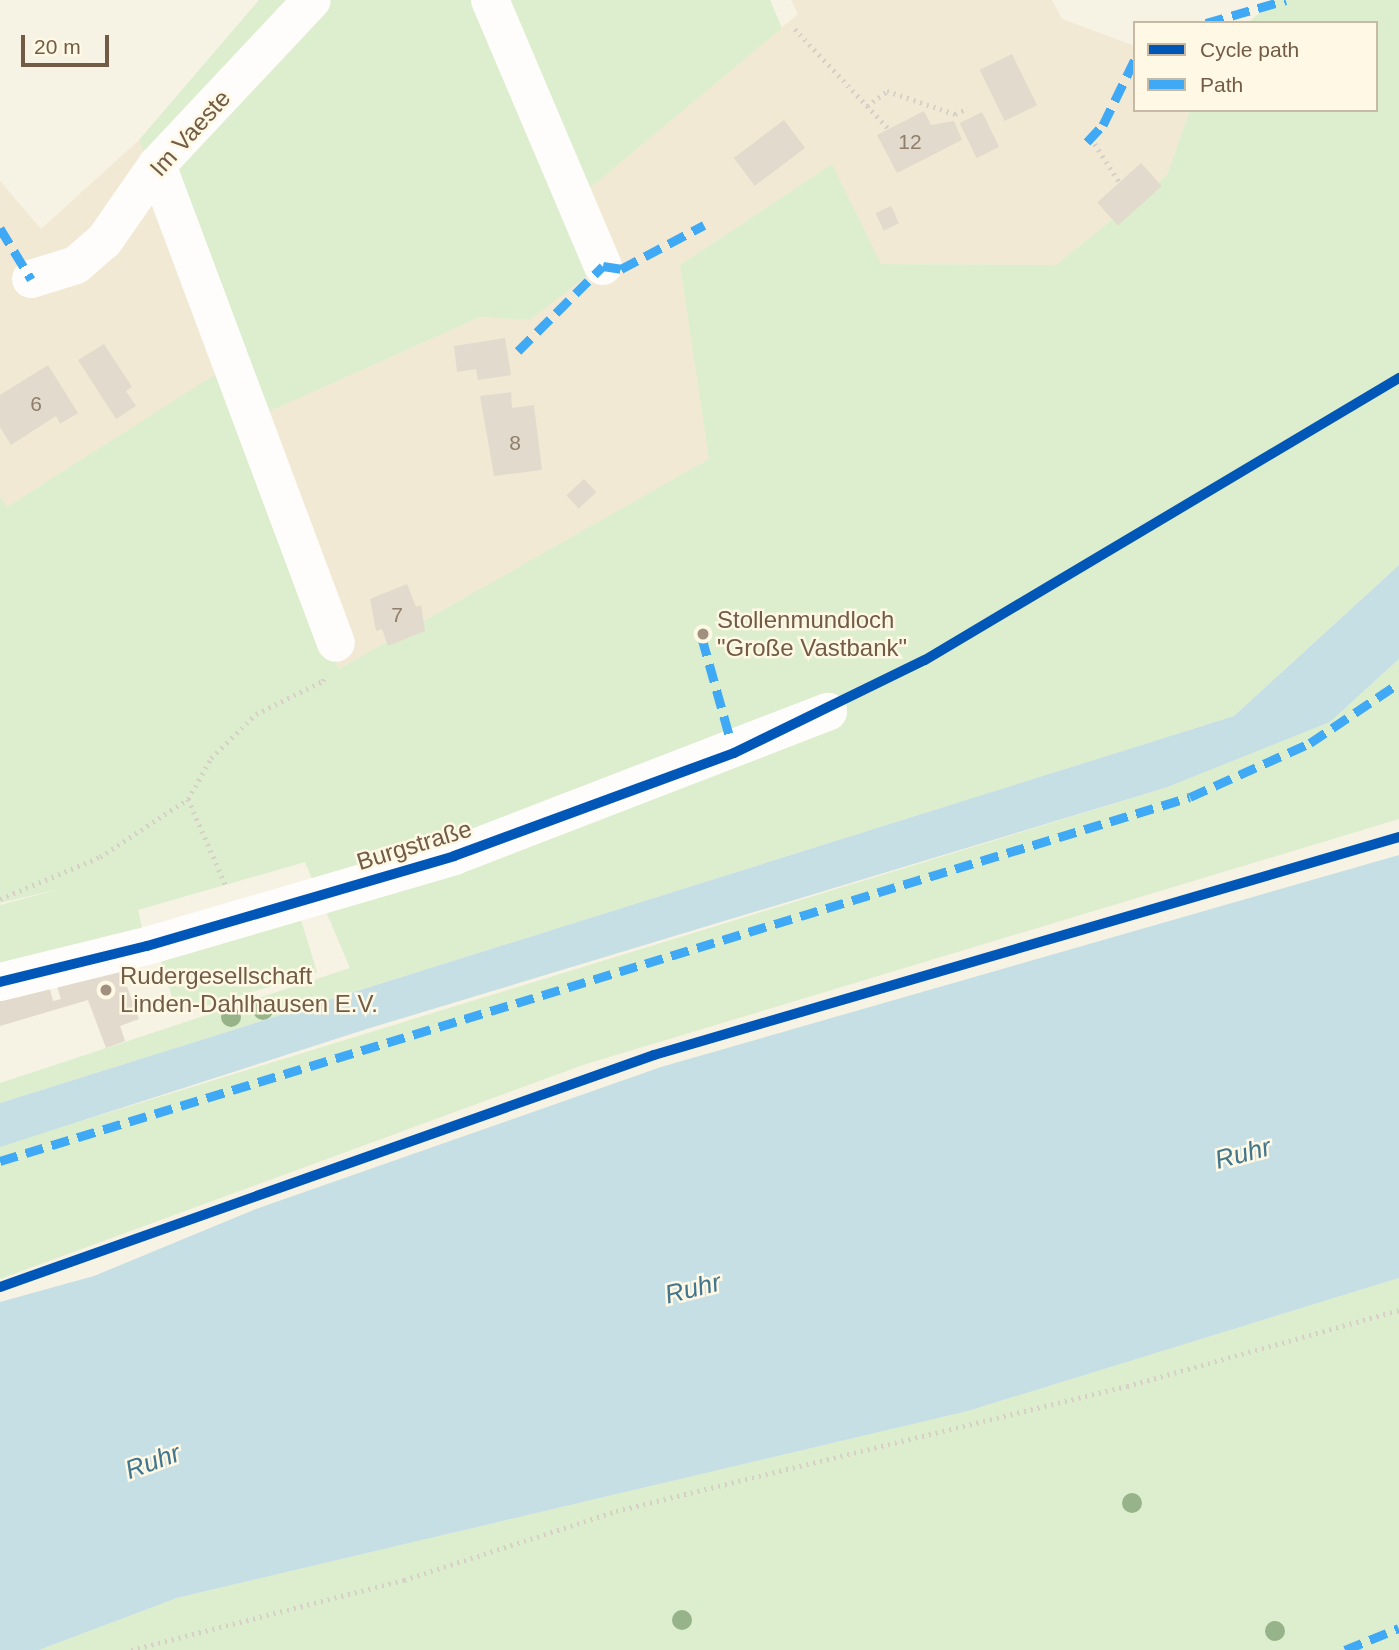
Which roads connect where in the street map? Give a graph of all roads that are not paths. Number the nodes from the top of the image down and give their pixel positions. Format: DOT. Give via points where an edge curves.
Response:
graph roads {
  1 [pos="312,0"];
  2 [pos="490,0"];
  3 [pos="157,165"];
  4 [pos="603,266"];
  5 [pos="31,279"];
  6 [pos="336,643"];
  7 [pos="828,712"];
  8 [pos="0,982"];
  1 -- 3 [label="street, Im Vaeste"];
  2 -- 4 [label="street"];
  3 -- 5 [label="street, Im Vaeste" via="104,241 76,265"];
  3 -- 6 [label="street"];
  7 -- 8 [label="street, Burgstraße" via="519,834 241,920"];
}
